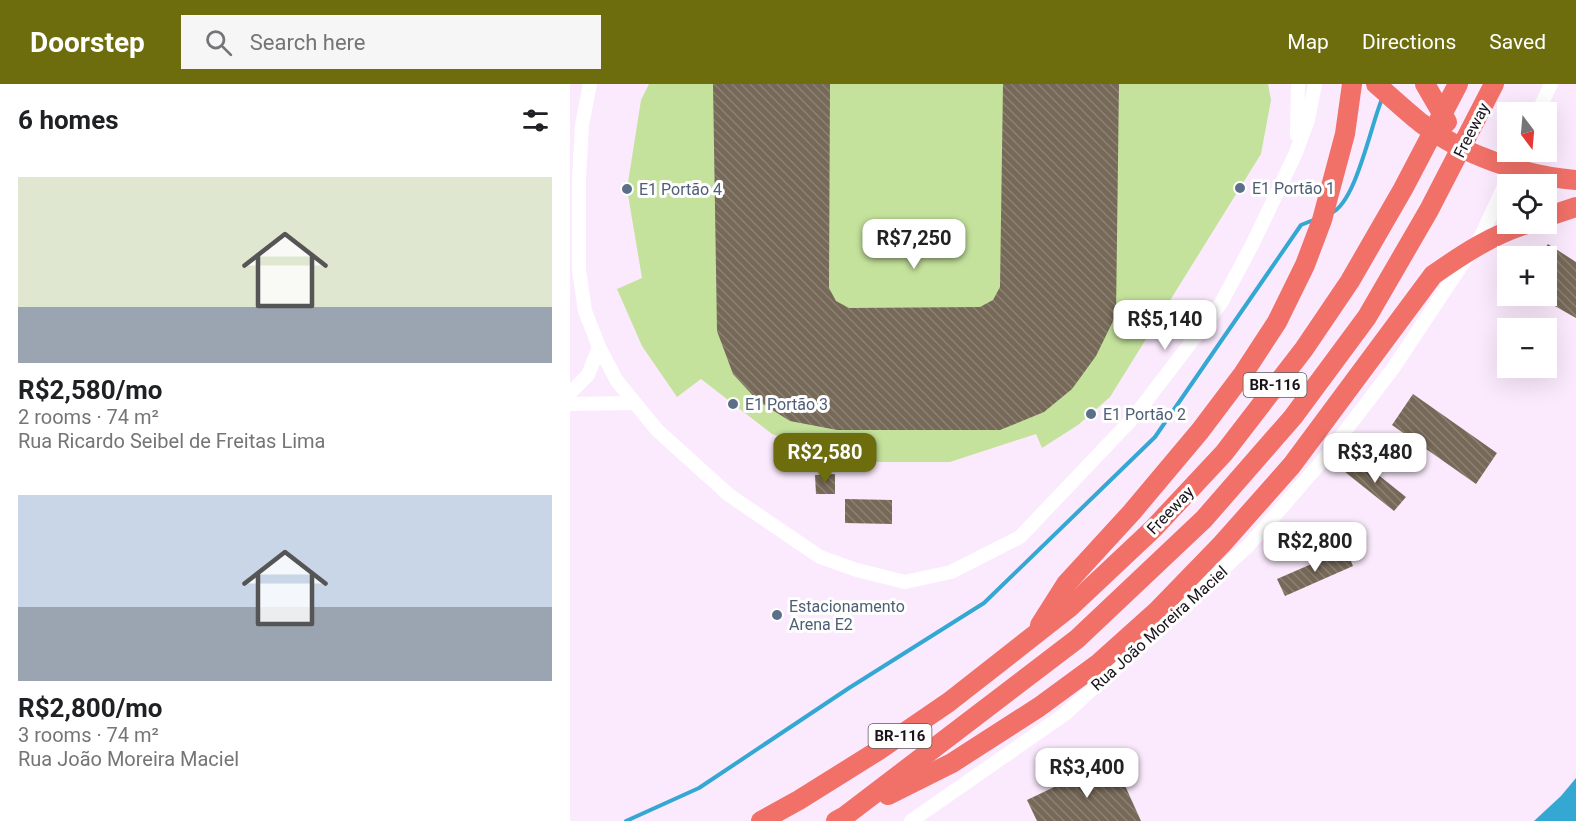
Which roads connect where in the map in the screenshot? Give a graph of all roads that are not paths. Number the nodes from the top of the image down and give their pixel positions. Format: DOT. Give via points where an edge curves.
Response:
graph roads {
  1 [pos="590,84"];
  2 [pos="1298,84"];
  3 [pos="1316,84"];
  4 [pos="1352,84"];
  5 [pos="1376,84"];
  6 [pos="1425,84"];
  7 [pos="1458,84"];
  8 [pos="1494,84"];
  9 [pos="1551,84"];
  10 [pos="1543,102"];
  11 [pos="1455,144"];
  12 [pos="1295,155"];
  13 [pos="1515,162"];
  14 [pos="1576,180"];
  15 [pos="1576,207"];
  16 [pos="1557,213"];
  17 [pos="1500,234"];
  18 [pos="599,347"];
  19 [pos="570,393"];
  20 [pos="633,403"];
  21 [pos="570,404"];
  22 [pos="1031,639"];
  23 [pos="840,819"];
  24 [pos="761,821"];
  25 [pos="912,821"];
  1 -- 18 [label="street" via="582,125 579,270 585,311"];
  2 -- 12 [label="street"];
  3 -- 12 [label="street"];
  4 -- 22 [label="highway" via="1345,134 1322,220 1277,322 1200,431 1066,584"];
  5 -- 11 [label="highway" via="1422,124"];
  6 -- 11 [label="highway"];
  7 -- 22 [label="highway, Freeway / BR-116" via="1350,281 1304,349 1224,453 1153,529"];
  8 -- 23 [label="highway, Freeway / BR-116" via="1429,210 1367,317 1293,417 1204,519 1077,639"];
  9 -- 10 [label="street"];
  11 -- 14 [label="highway" via="1525,172"];
  12 -- 20 [label="street" via="1221,303 1134,417 1020,537 951,572 905,582 820,557 729,495"];
  13 -- 25 [label="street, Rua João Moreira Maciel" via="1481,236 1394,367 1323,460 1248,546 1065,714"];
  15 -- 16 [label="highway"];
  17 -- 23 [label="highway" via="1463,253 1433,275 1292,465 1157,611 1099,663 952,763"];
  18 -- 19 [label="street" via="588,375"];
  18 -- 20 [label="street"];
  20 -- 21 [label="street"];
  22 -- 24 [label="highway, Freeway / BR-116" via="879,750"];
}
